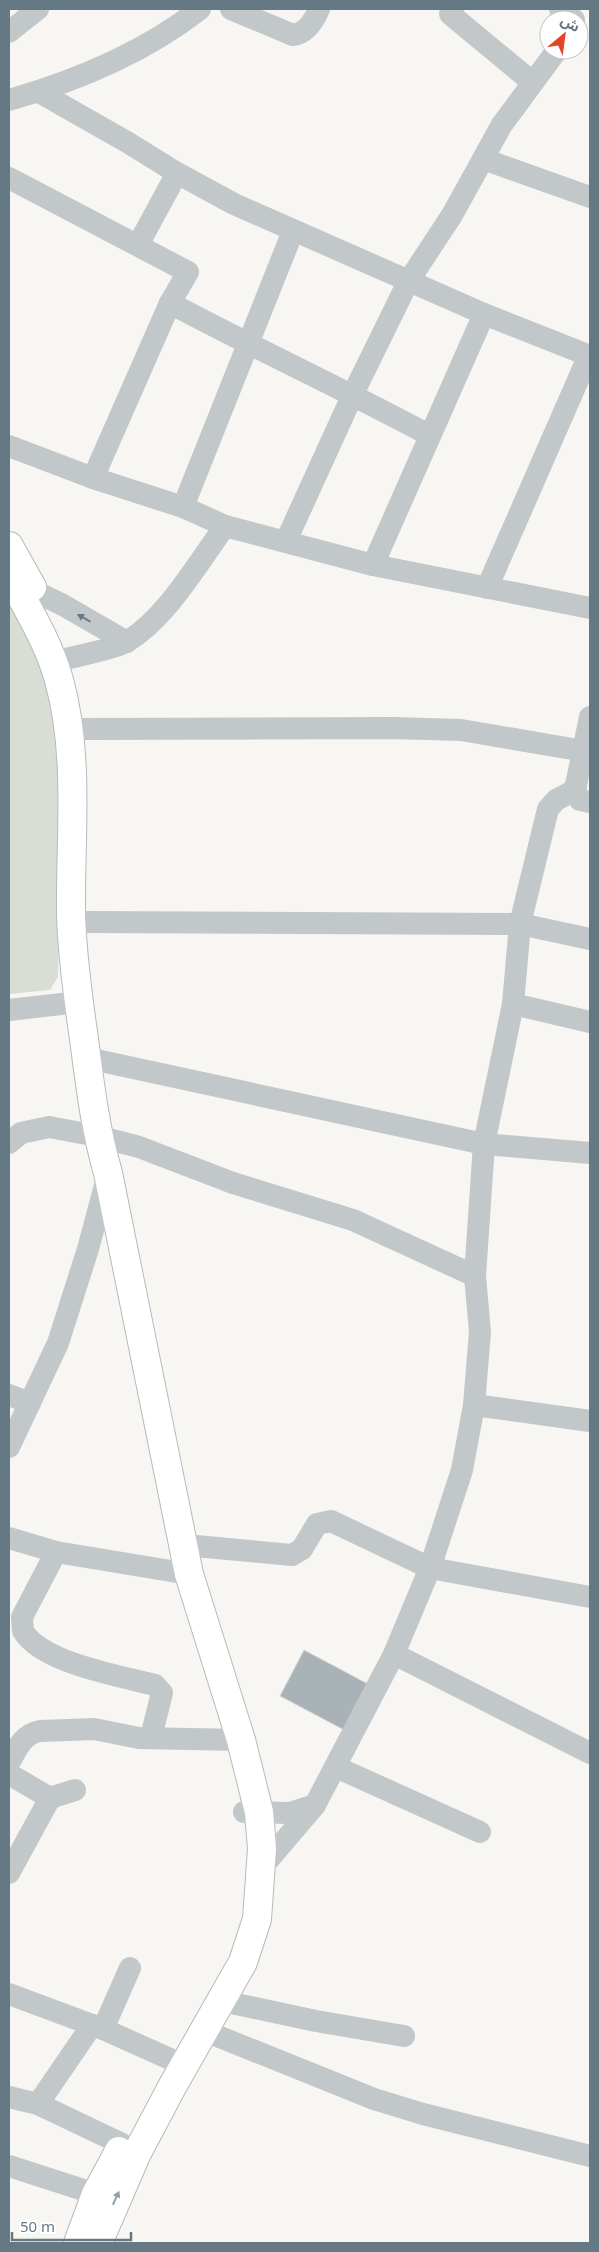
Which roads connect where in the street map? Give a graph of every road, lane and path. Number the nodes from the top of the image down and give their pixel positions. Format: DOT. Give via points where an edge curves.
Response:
graph roads {
  1 [pos="38,9"];
  2 [pos="200,9"];
  3 [pos="231,9"];
  4 [pos="319,9"];
  5 [pos="453,9"];
  6 [pos="9,32"];
  7 [pos="549,60"];
  8 [pos="532,82"];
  9 [pos="39,92"];
  10 [pos="9,100"];
  11 [pos="483,159"];
  12 [pos="177,173"];
  13 [pos="18,183"];
  14 [pos="590,197"];
  15 [pos="293,231"];
  16 [pos="138,245"];
  17 [pos="408,282"];
  18 [pos="170,303"];
  19 [pos="484,314"];
  20 [pos="248,345"];
  21 [pos="589,355"];
  22 [pos="353,394"];
  23 [pos="429,435"];
  24 [pos="9,446"];
  25 [pos="93,478"];
  26 [pos="183,507"];
  27 [pos="225,526"];
  28 [pos="286,541"];
  29 [pos="9,546"];
  30 [pos="373,565"];
  31 [pos="9,574"];
  32 [pos="487,588"];
  33 [pos="34,591"];
  34 [pos="590,608"];
  35 [pos="127,642"];
  36 [pos="65,659"];
  37 [pos="590,718"];
  38 [pos="81,729"];
  39 [pos="584,751"];
  40 [pos="583,796"];
  41 [pos="84,922"];
  42 [pos="520,924"];
  43 [pos="590,939"];
  44 [pos="79,1002"];
  45 [pos="513,1004"];
  46 [pos="9,1010"];
  47 [pos="590,1022"];
  48 [pos="86,1058"];
  49 [pos="97,1136"];
  50 [pos="9,1143"];
  51 [pos="484,1144"];
  52 [pos="590,1153"];
  53 [pos="108,1173"];
  54 [pos="475,1276"];
  55 [pos="9,1395"];
  56 [pos="30,1403"];
  57 [pos="474,1405"];
  58 [pos="590,1422"];
  59 [pos="9,1447"];
  60 [pos="9,1538"];
  61 [pos="184,1545"];
  62 [pos="56,1552"];
  63 [pos="430,1568"];
  64 [pos="189,1574"];
  65 [pos="590,1597"];
  66 [pos="394,1654"];
  67 [pos="151,1737"];
  68 [pos="241,1740"];
  69 [pos="590,1753"];
  70 [pos="9,1763"];
  71 [pos="336,1767"];
  72 [pos="9,1774"];
  73 [pos="75,1790"];
  74 [pos="50,1798"];
  75 [pos="315,1805"];
  76 [pos="251,1812"];
  77 [pos="480,1832"];
  78 [pos="9,1873"];
  79 [pos="255,1876"];
  80 [pos="130,1968"];
  81 [pos="9,1994"];
  82 [pos="222,2001"];
  83 [pos="98,2027"];
  84 [pos="205,2030"];
  85 [pos="404,2036"];
  86 [pos="170,2059"];
  87 [pos="9,2097"];
  88 [pos="38,2104"];
  89 [pos="122,2144"];
  90 [pos="590,2156"];
  91 [pos="9,2166"];
  92 [pos="96,2194"];
  93 [pos="78,2243"];
  94 [pos="98,2243"];
  1 -- 6 [label="street"];
  2 -- 9 [label="street" via="179,25 121,58"];
  3 -- 4 [label="street" via="293,35 307,28"];
  5 -- 8 [label="street" via="450,14"];
  7 -- 8 [label="street"];
  8 -- 11 [label="street" via="501,126"];
  9 -- 10 [label="street"];
  9 -- 12 [label="street"];
  11 -- 14 [label="street"];
  11 -- 17 [label="street" via="452,215"];
  12 -- 15 [label="street"];
  12 -- 16 [label="street"];
  13 -- 16 [label="street"];
  15 -- 17 [label="street"];
  15 -- 20 [label="street"];
  16 -- 18 [label="street" via="188,272"];
  17 -- 19 [label="street"];
  17 -- 22 [label="street"];
  18 -- 20 [label="street"];
  18 -- 25 [label="street"];
  19 -- 21 [label="street"];
  19 -- 23 [label="street"];
  20 -- 22 [label="street"];
  20 -- 26 [label="street"];
  21 -- 32 [label="street"];
  22 -- 23 [label="street"];
  22 -- 28 [label="street"];
  23 -- 30 [label="street"];
  24 -- 25 [label="street"];
  25 -- 26 [label="street"];
  26 -- 27 [label="street"];
  27 -- 28 [label="street"];
  27 -- 35 [label="street" via="161,612"];
  28 -- 30 [label="street"];
  29 -- 33 [label="main road"];
  30 -- 32 [label="street"];
  31 -- 44 [label="main road" via="48,648 59,679 71,739 71,916"];
  32 -- 34 [label="street"];
  35 -- 33 [label="street, one-way"];
  33 -- 36 [label="main road"];
  35 -- 36 [label="street"];
  36 -- 38 [label="main road"];
  37 -- 39 [label="street"];
  38 -- 39 [label="street" via="461,730"];
  38 -- 41 [label="main road" via="85,770"];
  39 -- 40 [label="street"];
  40 -- 42 [label="street" via="556,800 548,809"];
  41 -- 42 [label="street"];
  41 -- 44 [label="main road"];
  42 -- 43 [label="street"];
  42 -- 45 [label="street"];
  44 -- 46 [label="street"];
  44 -- 48 [label="main road"];
  45 -- 47 [label="street"];
  45 -- 51 [label="street"];
  48 -- 49 [label="main road"];
  48 -- 51 [label="street"];
  49 -- 50 [label="street" via="49,1127 21,1132"];
  49 -- 53 [label="main road"];
  49 -- 54 [label="street" via="139,1147 279,1198 353,1220"];
  51 -- 52 [label="street"];
  51 -- 54 [label="street"];
  53 -- 56 [label="street" via="58,1343"];
  53 -- 61 [label="main road"];
  54 -- 57 [label="street" via="480,1332"];
  55 -- 56 [label="street"];
  56 -- 59 [label="street"];
  57 -- 58 [label="street"];
  57 -- 63 [label="street" via="462,1470"];
  60 -- 62 [label="street"];
  61 -- 63 [label="street" via="292,1555 302,1549 316,1524 331,1520"];
  61 -- 64 [label="main road"];
  62 -- 64 [label="street"];
  62 -- 67 [label="street" via="22,1617 23,1631 38,1646 55,1656 159,1688 162,1693"];
  63 -- 65 [label="street"];
  63 -- 66 [label="street"];
  64 -- 68 [label="main road"];
  66 -- 69 [label="street"];
  66 -- 71 [label="street"];
  67 -- 68 [label="street"];
  67 -- 70 [label="street" via="139,1738 94,1729 32,1732"];
  68 -- 76 [label="main road"];
  71 -- 75 [label="street"];
  71 -- 77 [label="street"];
  72 -- 74 [label="street"];
  73 -- 74 [label="street"];
  74 -- 78 [label="street"];
  75 -- 76 [label="street" via="290,1813"];
  75 -- 79 [label="street"];
  76 -- 79 [label="main road" via="262,1849"];
  79 -- 82 [label="main road" via="257,1919 252,1938"];
  79 -- 86 [label="main road" via="240,1940"];
  80 -- 83 [label="street"];
  81 -- 83 [label="street"];
  82 -- 84 [label="main road"];
  82 -- 85 [label="street"];
  83 -- 86 [label="street"];
  83 -- 88 [label="street"];
  84 -- 90 [label="street" via="374,2099"];
  94 -- 84 [label="main road, one-way" via="137,2153"];
  86 -- 89 [label="main road"];
  87 -- 88 [label="street"];
  88 -- 89 [label="street"];
  89 -- 92 [label="main road"];
  91 -- 92 [label="street"];
  92 -- 93 [label="main road"];
}
